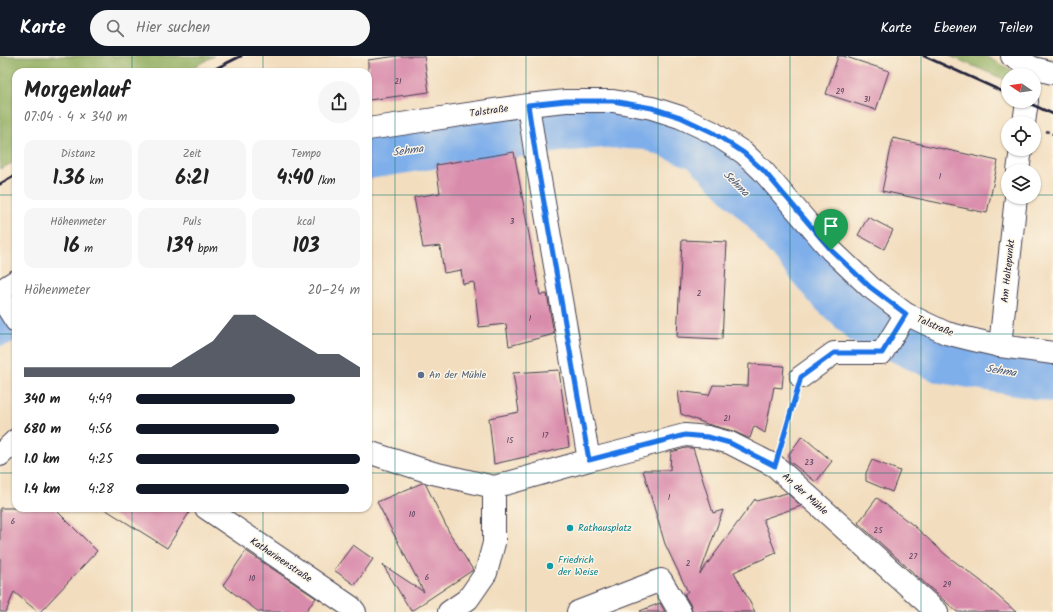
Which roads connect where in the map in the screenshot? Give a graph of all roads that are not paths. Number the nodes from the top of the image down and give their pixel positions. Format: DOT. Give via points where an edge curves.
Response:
graph roads {
  1 [pos="1012,56"];
  2 [pos="1032,68"];
  3 [pos="530,114"];
  4 [pos="372,129"];
  5 [pos="1015,204"];
  6 [pos="12,289"];
  7 [pos="5,303"];
  8 [pos="902,321"];
  9 [pos="1000,346"];
  10 [pos="1053,353"];
  11 [pos="801,377"];
  12 [pos="12,444"];
  13 [pos="372,453"];
  14 [pos="0,456"];
  15 [pos="589,460"];
  16 [pos="494,487"];
  17 [pos="212,512"];
  18 [pos="355,612"];
  19 [pos="449,612"];
  20 [pos="578,612"];
  21 [pos="680,612"];
  22 [pos="937,612"];
  1 -- 2 [label="street"];
  3 -- 4 [label="street, Talstraße"];
  3 -- 8 [label="street, Talstraße" via="566,101 613,101 652,108 680,117 712,132 744,153 764,171 831,250"];
  3 -- 15 [label="street"];
  5 -- 9 [label="street, Am Haltepunkt"];
  6 -- 7 [label="street"];
  8 -- 9 [label="street, Talstraße"];
  8 -- 11 [label="street" via="882,353 834,353"];
  9 -- 10 [label="street, Talstraße"];
  12 -- 14 [label="street"];
  13 -- 16 [label="street, An der Mühle" via="433,473"];
  15 -- 16 [label="street, An der Mühle"];
  15 -- 22 [label="street, An der Mühle" via="685,435 708,437 730,443 775,466"];
  16 -- 19 [label="street" via="494,542 486,573 468,599"];
  17 -- 18 [label="street, Katharinenstraße"];
  20 -- 21 [label="street" via="661,580"];
}
